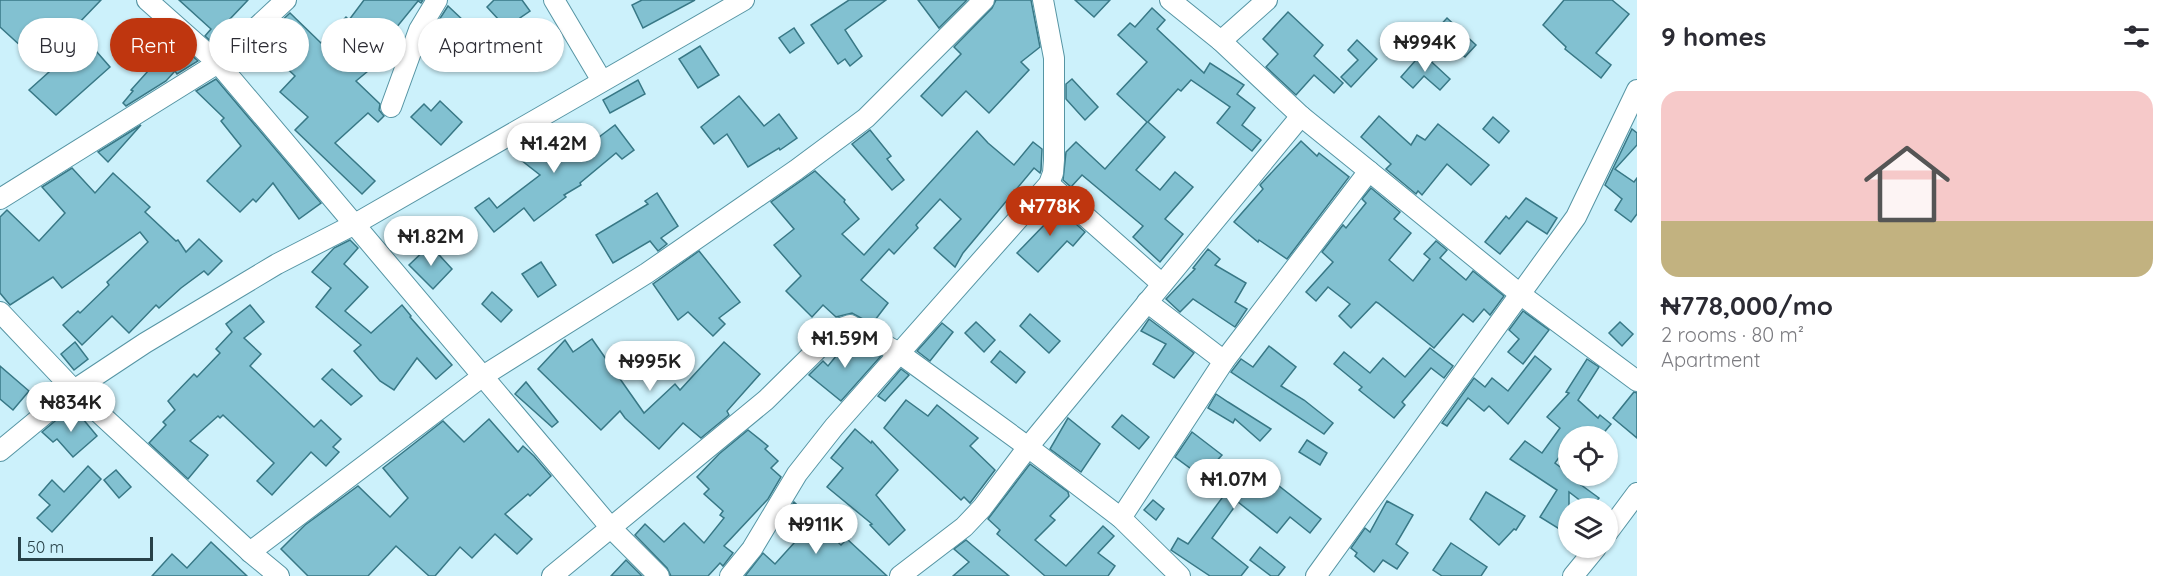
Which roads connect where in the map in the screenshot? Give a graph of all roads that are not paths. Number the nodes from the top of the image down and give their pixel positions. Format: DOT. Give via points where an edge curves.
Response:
graph roads {
  1 [pos="147,0"];
  2 [pos="286,0"];
  3 [pos="437,0"];
  4 [pos="554,0"];
  5 [pos="744,0"];
  6 [pos="984,0"];
  7 [pos="1043,0"];
  8 [pos="1170,0"];
  9 [pos="1267,0"];
  10 [pos="267,18"];
  11 [pos="1221,41"];
  12 [pos="209,55"];
  13 [pos="209,69"];
  14 [pos="226,72"];
  15 [pos="602,81"];
  16 [pos="1637,90"];
  17 [pos="391,106"];
  18 [pos="1301,116"];
  19 [pos="1370,171"];
  20 [pos="1049,184"];
  21 [pos="0,199"];
  22 [pos="355,224"];
  23 [pos="1162,284"];
  24 [pos="1520,294"];
  25 [pos="1147,302"];
  26 [pos="0,312"];
  27 [pos="899,353"];
  28 [pos="1224,361"];
  29 [pos="483,376"];
  30 [pos="1637,381"];
  31 [pos="74,390"];
  32 [pos="1028,447"];
  33 [pos="0,451"];
  34 [pos="1637,493"];
  35 [pos="1121,518"];
  36 [pos="1618,519"];
  37 [pos="611,528"];
  38 [pos="250,552"];
  39 [pos="1588,558"];
  40 [pos="279,576"];
  41 [pos="552,576"];
  42 [pos="659,576"];
  43 [pos="730,576"];
  44 [pos="900,576"];
  45 [pos="1180,576"];
  46 [pos="1316,576"];
  47 [pos="1573,576"];
  1 -- 12 [label="street"];
  2 -- 10 [label="street"];
  3 -- 17 [label="street" via="419,30"];
  4 -- 15 [label="street"];
  5 -- 15 [label="street"];
  6 -- 29 [label="street" via="866,118 805,164 647,273"];
  7 -- 20 [label="street" via="1054,58 1054,160"];
  8 -- 11 [label="street"];
  9 -- 11 [label="street"];
  11 -- 18 [label="street"];
  13 -- 21 [label="street"];
  14 -- 22 [label="street"];
  15 -- 22 [label="street"];
  16 -- 24 [label="street" via="1576,216"];
  18 -- 19 [label="street"];
  18 -- 23 [label="street"];
  19 -- 24 [label="street"];
  19 -- 28 [label="street"];
  20 -- 23 [label="street"];
  20 -- 27 [label="street"];
  22 -- 29 [label="street"];
  22 -- 31 [label="street" via="267,270"];
  23 -- 25 [label="street"];
  24 -- 30 [label="street"];
  24 -- 46 [label="street"];
  25 -- 28 [label="street"];
  25 -- 32 [label="street"];
  26 -- 31 [label="street"];
  27 -- 32 [label="street"];
  27 -- 37 [label="street" via="850,325 838,329 766,400"];
  27 -- 43 [label="street" via="797,474 752,549"];
  28 -- 35 [label="street"];
  29 -- 37 [label="street"];
  29 -- 38 [label="street"];
  31 -- 33 [label="street"];
  31 -- 38 [label="street"];
  32 -- 35 [label="street"];
  32 -- 44 [label="street" via="982,508"];
  34 -- 36 [label="street"];
  35 -- 45 [label="street"];
  37 -- 41 [label="street"];
  37 -- 42 [label="street"];
  38 -- 40 [label="street"];
  39 -- 47 [label="street"];
}
